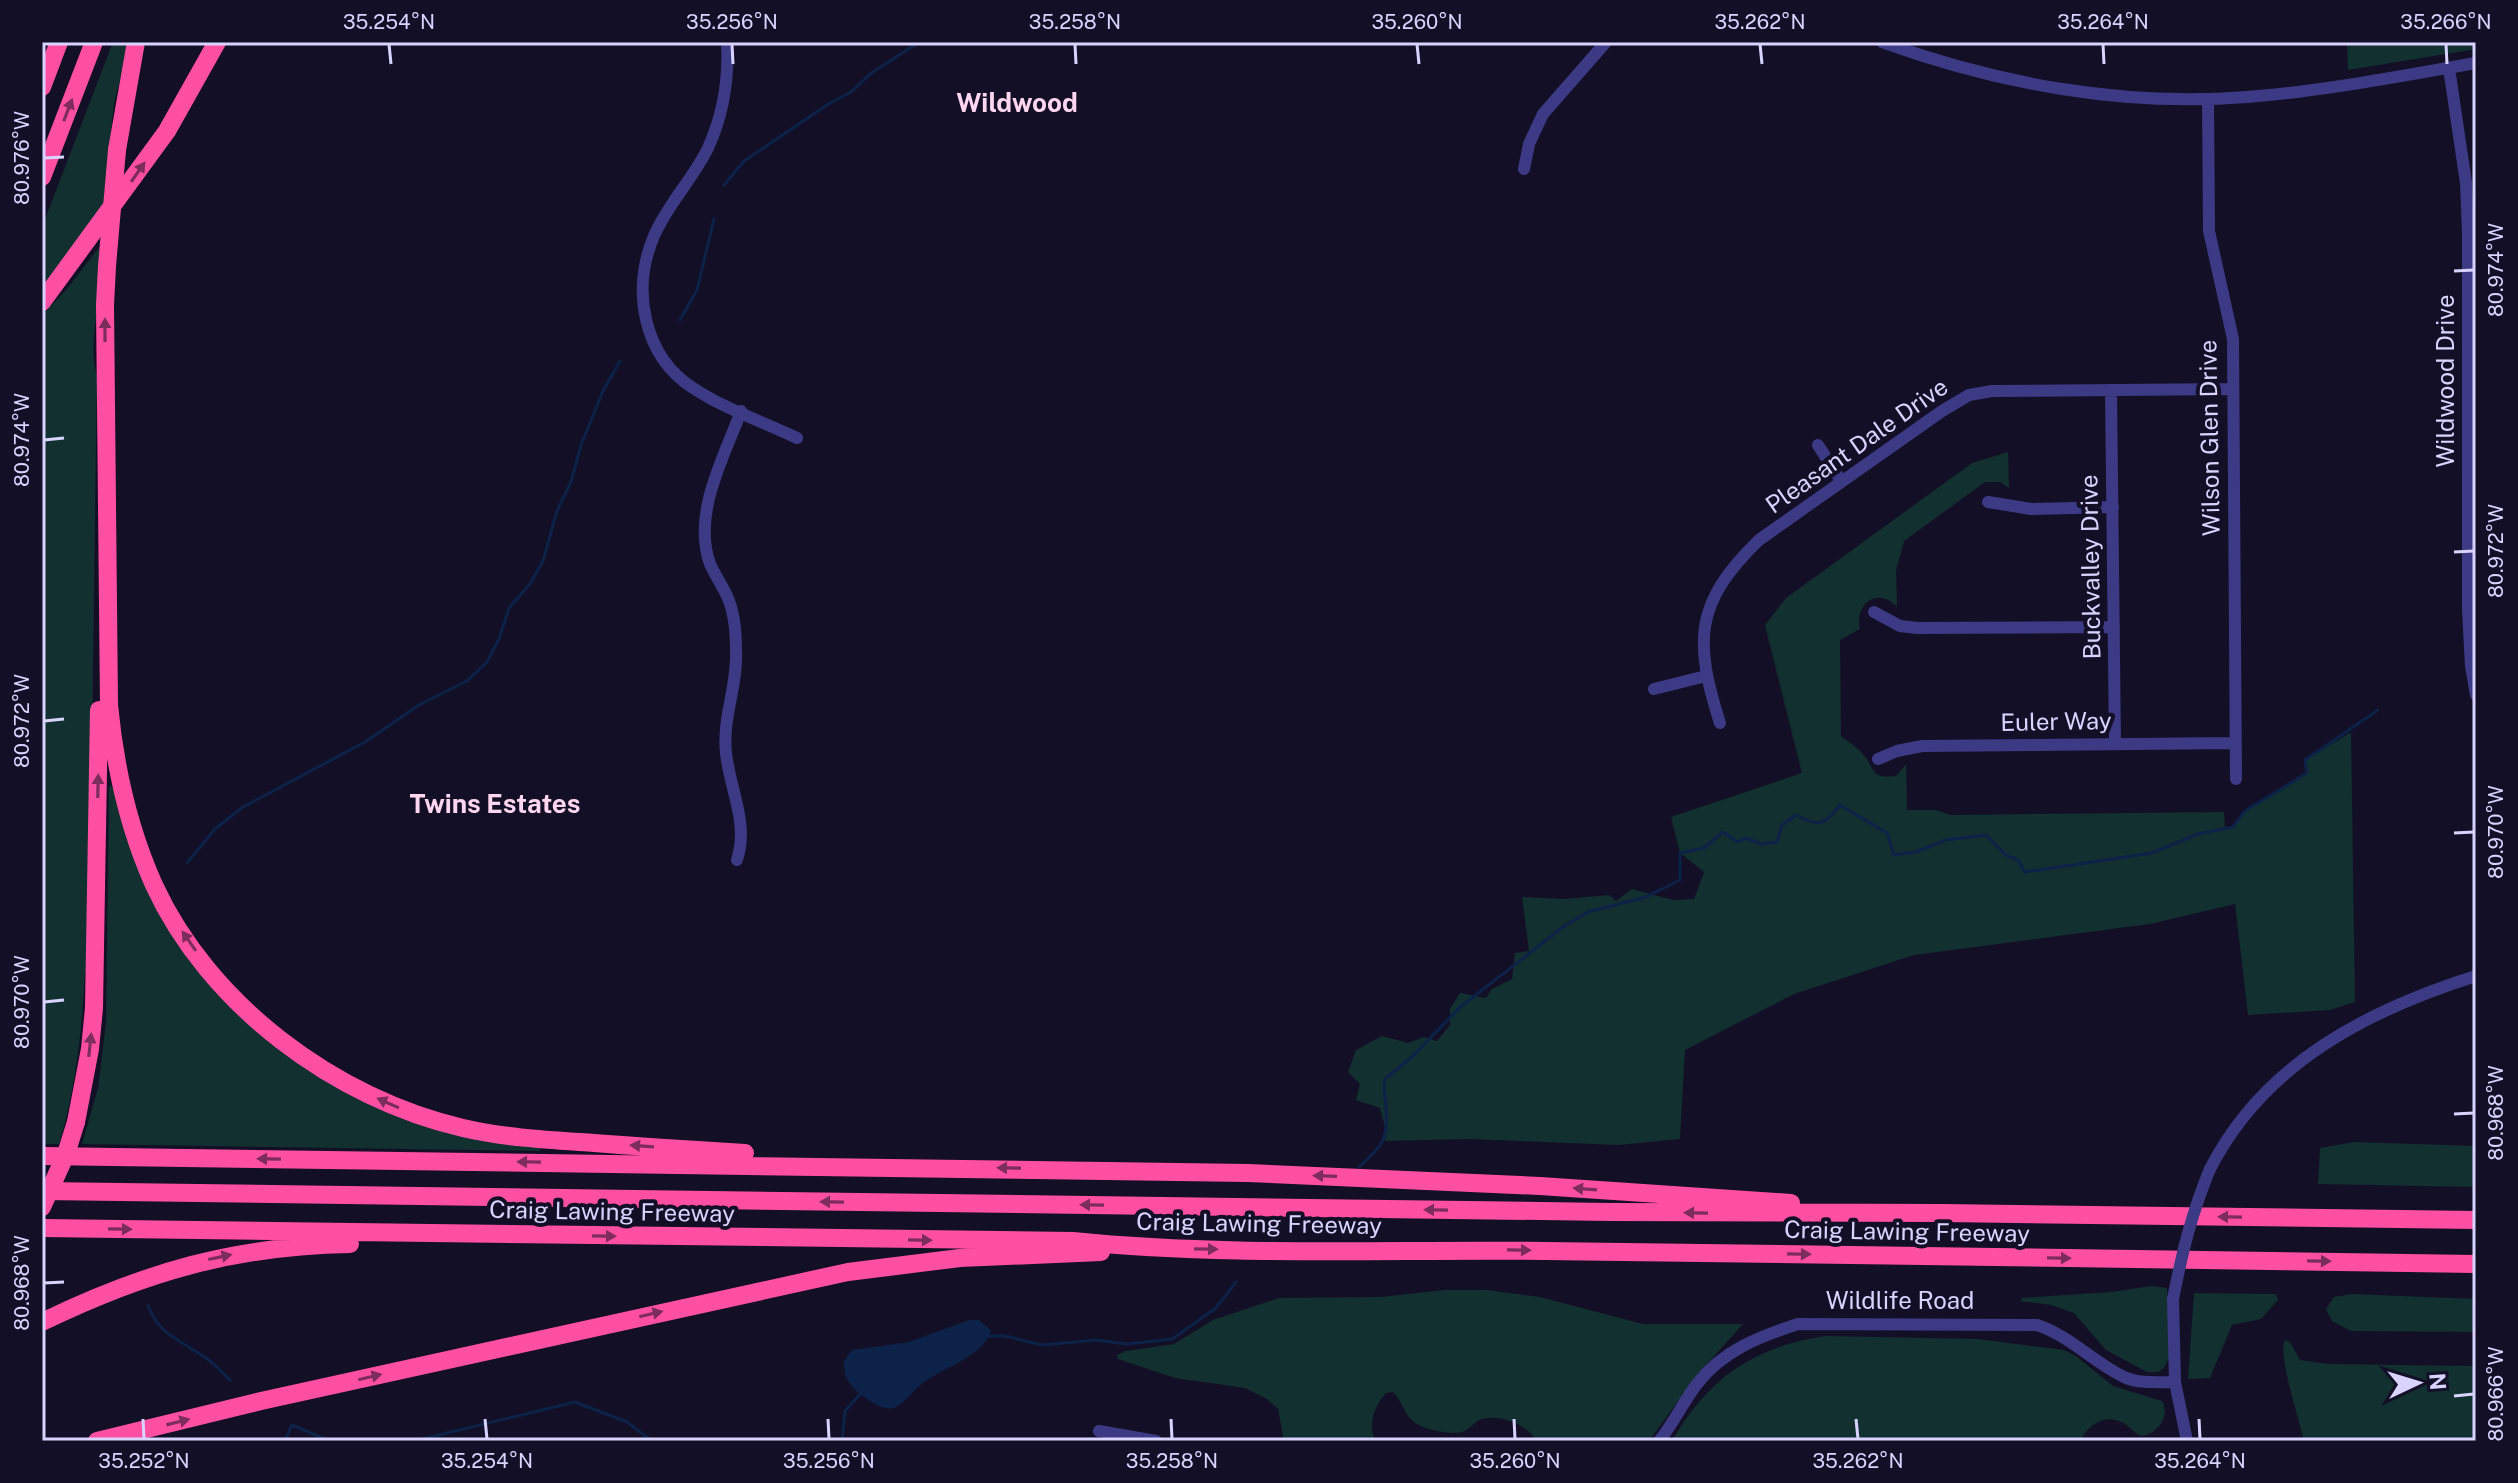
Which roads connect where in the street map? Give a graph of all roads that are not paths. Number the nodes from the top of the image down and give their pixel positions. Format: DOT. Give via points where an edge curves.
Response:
graph roads {
  1 [pos="59,42"];
  2 [pos="94,42"];
  3 [pos="136,42"];
  4 [pos="217,42"];
  5 [pos="727,42"];
  6 [pos="1606,42"];
  7 [pos="1882,42"];
  8 [pos="2476,63"];
  9 [pos="2449,68"];
  10 [pos="42,87"];
  11 [pos="2208,99"];
  12 [pos="1524,169"];
  13 [pos="42,177"];
  14 [pos="2472,280"];
  15 [pos="42,302"];
  16 [pos="2233,389"];
  17 [pos="2111,390"];
  18 [pos="106,395"];
  19 [pos="741,411"];
  20 [pos="797,438"];
  21 [pos="1818,445"];
  22 [pos="1841,481"];
  23 [pos="2472,500"];
  24 [pos="1988,502"];
  25 [pos="2113,507"];
  26 [pos="1874,612"];
  27 [pos="2114,627"];
  28 [pos="1706,676"];
  29 [pos="1654,689"];
  30 [pos="2476,695"];
  31 [pos="1720,723"];
  32 [pos="2236,743"];
  33 [pos="2115,744"];
  34 [pos="1878,759"];
  35 [pos="2236,779"];
  36 [pos="737,860"];
  37 [pos="2476,976"];
  38 [pos="42,1156"];
  39 [pos="859,1166"];
  40 [pos="42,1191"];
  41 [pos="42,1207"];
  42 [pos="1942,1213"];
  43 [pos="2476,1220"];
  44 [pos="42,1228"];
  45 [pos="574,1236"];
  46 [pos="1140,1248"];
  47 [pos="2476,1264"];
  48 [pos="42,1322"];
  49 [pos="2175,1382"];
  50 [pos="1099,1431"];
  51 [pos="97,1441"];
  52 [pos="1156,1441"];
  53 [pos="1659,1441"];
  54 [pos="2187,1441"];
  1 -- 10 [label="highway"];
  13 -- 2 [label="highway, one-way"];
  18 -- 3 [label="highway, one-way, bridge" via="107,266 117,150"];
  15 -- 4 [label="highway, one-way" via="167,131"];
  5 -- 19 [label="street" via="720,115 704,157 654,236 643,274 643,309 651,339 669,369 693,388"];
  6 -- 12 [label="street" via="1543,114"];
  7 -- 11 [label="street" via="2028,83 2101,95"];
  8 -- 9 [label="street"];
  9 -- 11 [label="street" via="2312,90"];
  9 -- 14 [label="street, Wildwood Drive" via="2466,183"];
  11 -- 16 [label="street, Wilson Glen Drive" via="2209,231 2233,339"];
  14 -- 23 [label="street, Wildwood Drive"];
  16 -- 17 [label="street, Pleasant Dale Drive"];
  16 -- 32 [label="street, Wilson Glen Drive"];
  17 -- 22 [label="street, Pleasant Dale Drive" via="1969,395"];
  17 -- 25 [label="street, Buckvalley Drive"];
  39 -- 18 [label="highway, one-way" via="500,1135 438,1122 336,1078 298,1054 244,1007 197,953 155,888 121,790 109,705"];
  41 -- 18 [label="highway, one-way, bridge" via="76,1122 94,1008"];
  19 -- 20 [label="street"];
  19 -- 36 [label="street" via="708,501 705,530 711,565 735,624 736,669 725,728 742,830"];
  21 -- 22 [label="street"];
  22 -- 28 [label="street, Pleasant Dale Drive" via="1759,540 1720,585 1705,624"];
  23 -- 30 [label="street, Wildwood Drive" via="2469,625"];
  24 -- 25 [label="street" via="2031,509"];
  25 -- 27 [label="street, Buckvalley Drive"];
  26 -- 27 [label="street" via="1900,626 1917,628"];
  27 -- 33 [label="street, Buckvalley Drive"];
  28 -- 29 [label="street"];
  28 -- 31 [label="street, Pleasant Dale Drive"];
  32 -- 33 [label="street, Euler Way"];
  32 -- 35 [label="street, Wilson Glen Drive"];
  33 -- 34 [label="street, Euler Way" via="1922,746"];
  37 -- 49 [label="street, bridge" via="2394,1004 2324,1043 2256,1103 2220,1150 2183,1244 2173,1299"];
  39 -- 38 [label="highway, one-way"];
  42 -- 39 [label="highway, one-way" via="1421,1179"];
  42 -- 40 [label="highway, Craig Lawing Freeway, one-way"];
  43 -- 42 [label="highway, Craig Lawing Freeway, one-way"];
  44 -- 45 [label="highway, Craig Lawing Freeway, one-way"];
  45 -- 46 [label="highway, Craig Lawing Freeway, one-way" via="1073,1241"];
  48 -- 45 [label="highway, one-way" via="149,1276 224,1256 316,1245"];
  46 -- 47 [label="highway, Craig Lawing Freeway, one-way"];
  51 -- 46 [label="highway, one-way" via="848,1272 960,1258"];
  49 -- 53 [label="street, Wildlife Road" via="2126,1378 2059,1332 2037,1325 1798,1324 1766,1334 1718,1363 1697,1384"];
  49 -- 54 [label="street"];
  50 -- 52 [label="street"];
}
